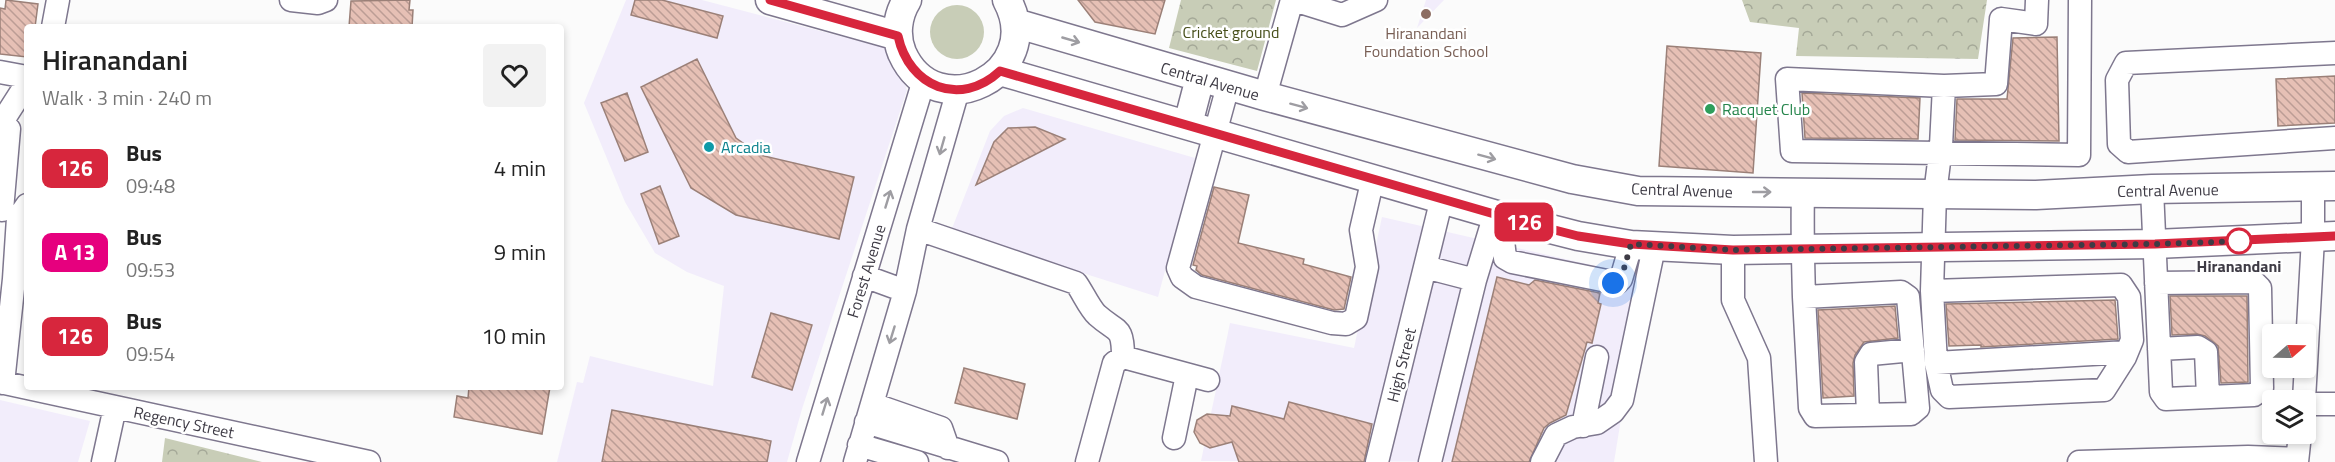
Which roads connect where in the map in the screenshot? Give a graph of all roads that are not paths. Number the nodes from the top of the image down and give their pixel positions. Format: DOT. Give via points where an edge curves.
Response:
graph roads {
  1 [pos="58,0"];
  2 [pos="291,0"];
  3 [pos="326,0"];
  4 [pos="770,0"];
  5 [pos="907,0"];
  6 [pos="1294,0"];
  7 [pos="1376,0"];
  8 [pos="2037,0"];
  9 [pos="2080,0"];
  10 [pos="1011,12"];
  11 [pos="54,24"];
  12 [pos="898,36"];
  13 [pos="2335,53"];
  14 [pos="1000,71"];
  15 [pos="0,72"];
  16 [pos="24,76"];
  17 [pos="1200,78"];
  18 [pos="924,80"];
  19 [pos="1228,86"];
  20 [pos="1944,86"];
  21 [pos="24,87"];
  22 [pos="958,90"];
  23 [pos="1264,96"];
  24 [pos="1,121"];
  25 [pos="1202,128"];
  26 [pos="2335,138"];
  27 [pos="1940,154"];
  28 [pos="1373,178"];
  29 [pos="2324,187"];
  30 [pos="2152,189"];
  31 [pos="1803,193"];
  32 [pos="1935,194"];
  33 [pos="1442,198"];
  34 [pos="12,211"];
  35 [pos="1501,216"];
  36 [pos="918,230"];
  37 [pos="2324,237"];
  38 [pos="2155,244"];
  39 [pos="1642,246"];
  40 [pos="1931,247"];
  41 [pos="1802,249"];
  42 [pos="1733,250"];
  43 [pos="1425,267"];
  44 [pos="864,276"];
  45 [pos="7,278"];
  46 [pos="1475,280"];
  47 [pos="2156,283"];
  48 [pos="905,291"];
  49 [pos="1932,291"];
  50 [pos="1804,297"];
  51 [pos="2159,349"];
  52 [pos="1912,350"];
  53 [pos="2127,352"];
  54 [pos="1123,357"];
  55 [pos="1597,357"];
  56 [pos="1936,363"];
  57 [pos="2,382"];
  58 [pos="24,387"];
  59 [pos="38,390"];
  60 [pos="2306,390"];
  61 [pos="2208,397"];
  62 [pos="2316,403"];
  63 [pos="2335,404"];
  64 [pos="115,407"];
  65 [pos="869,413"];
  66 [pos="1868,415"];
  67 [pos="1583,426"];
  68 [pos="1174,438"];
  69 [pos="2299,444"];
  70 [pos="857,453"];
  71 [pos="2248,460"];
  72 [pos="2297,460"];
  73 [pos="2132,461"];
  74 [pos="103,462"];
  75 [pos="369,462"];
  76 [pos="808,462"];
  77 [pos="917,462"];
  78 [pos="997,462"];
  79 [pos="1087,462"];
  80 [pos="1377,462"];
  81 [pos="1430,462"];
  82 [pos="1542,462"];
  83 [pos="1766,462"];
  84 [pos="2079,462"];
  85 [pos="2105,462"];
  1 -- 11 [label="street"];
  2 -- 3 [label="street"];
  4 -- 12 [label="main road"];
  5 -- 12 [label="main road" via="898,22"];
  6 -- 7 [label="street" via="1342,15"];
  6 -- 23 [label="street"];
  8 -- 20 [label="street" via="2036,24 2001,19 1996,84"];
  9 -- 27 [label="street" via="2079,155"];
  10 -- 14 [label="main road" via="1013,49"];
  10 -- 17 [label="main road, Central Avenue, one-way"];
  12 -- 18 [label="main road" via="906,61"];
  13 -- 26 [label="street" via="2126,63 2117,80 2119,144 2128,152"];
  14 -- 22 [label="main road" via="981,85"];
  14 -- 25 [label="main road"];
  15 -- 16 [label="street"];
  17 -- 19 [label="main road, Central Avenue"];
  17 -- 25 [label="main road"];
  18 -- 22 [label="main road"];
  44 -- 18 [label="street, Forest Avenue, one-way"];
  19 -- 23 [label="main road, Central Avenue"];
  19 -- 25 [label="street"];
  20 -- 27 [label="street"];
  20 -- 27 [label="street" via="1787,79 1792,151"];
  21 -- 24 [label="street"];
  22 -- 36 [label="street, one-way"];
  23 -- 31 [label="main road, Central Avenue, one-way" via="1572,179 1638,191"];
  24 -- 34 [label="street" via="9,129"];
  25 -- 28 [label="main road"];
  25 -- 28 [label="street" via="1178,268 1182,277 1196,287 1332,323 1346,324 1356,318 1367,267 1361,230"];
  27 -- 32 [label="street"];
  28 -- 33 [label="main road"];
  29 -- 30 [label="main road, Central Avenue"];
  29 -- 37 [label="street"];
  30 -- 32 [label="main road, Central Avenue" via="2036,195"];
  30 -- 38 [label="street"];
  31 -- 32 [label="main road, Central Avenue"];
  31 -- 41 [label="street"];
  32 -- 40 [label="street"];
  33 -- 35 [label="main road"];
  33 -- 43 [label="street, High Street"];
  34 -- 45 [label="street"];
  35 -- 39 [label="main road" via="1578,236"];
  35 -- 39 [label="street" via="1504,258 1612,289"];
  35 -- 46 [label="street"];
  36 -- 48 [label="street"];
  36 -- 54 [label="street" via="1076,283 1095,314 1118,329"];
  37 -- 38 [label="main road"];
  37 -- 60 [label="street"];
  38 -- 40 [label="main road"];
  38 -- 47 [label="street"];
  39 -- 42 [label="main road"];
  39 -- 67 [label="street" via="1622,400 1597,423"];
  40 -- 41 [label="main road"];
  40 -- 49 [label="street"];
  41 -- 42 [label="main road"];
  41 -- 50 [label="street"];
  42 -- 83 [label="street" via="1733,300 1759,357"];
  43 -- 46 [label="street"];
  43 -- 80 [label="street, High Street"];
  44 -- 48 [label="street"];
  76 -- 44 [label="street, Forest Avenue, one-way"];
  45 -- 57 [label="street"];
  46 -- 81 [label="street"];
  47 -- 51 [label="street"];
  47 -- 61 [label="street" via="2254,282 2260,288 2262,388 2254,395"];
  48 -- 65 [label="street, one-way"];
  49 -- 53 [label="street" via="2121,285 2129,297 2132,340"];
  49 -- 56 [label="street"];
  50 -- 52 [label="street" via="1901,292 1908,297"];
  50 -- 66 [label="street" via="1810,408 1815,416"];
  51 -- 61 [label="street" via="2198,347 2206,352"];
  51 -- 61 [label="street" via="2161,392 2166,399"];
  52 -- 66 [label="street" via="1871,354 1866,362"];
  52 -- 66 [label="street" via="1918,408 1911,414"];
  53 -- 56 [label="street"];
  53 -- 56 [label="street" via="2104,390 1949,397 1942,390"];
  54 -- 68 [label="street" via="1197,378"];
  54 -- 79 [label="street" via="1114,363"];
  55 -- 67 [label="street"];
  57 -- 58 [label="street, Regency Street"];
  59 -- 64 [label="street, Regency Street"];
  62 -- 63 [label="street"];
  64 -- 74 [label="street"];
  64 -- 75 [label="street, Regency Street"];
  65 -- 70 [label="street"];
  65 -- 78 [label="street" via="940,428 948,448"];
  67 -- 82 [label="street" via="1556,435"];
  69 -- 72 [label="street"];
  70 -- 77 [label="street"];
  71 -- 72 [label="street"];
  71 -- 73 [label="street"];
  73 -- 85 [label="street"];
  84 -- 85 [label="street"];
}
